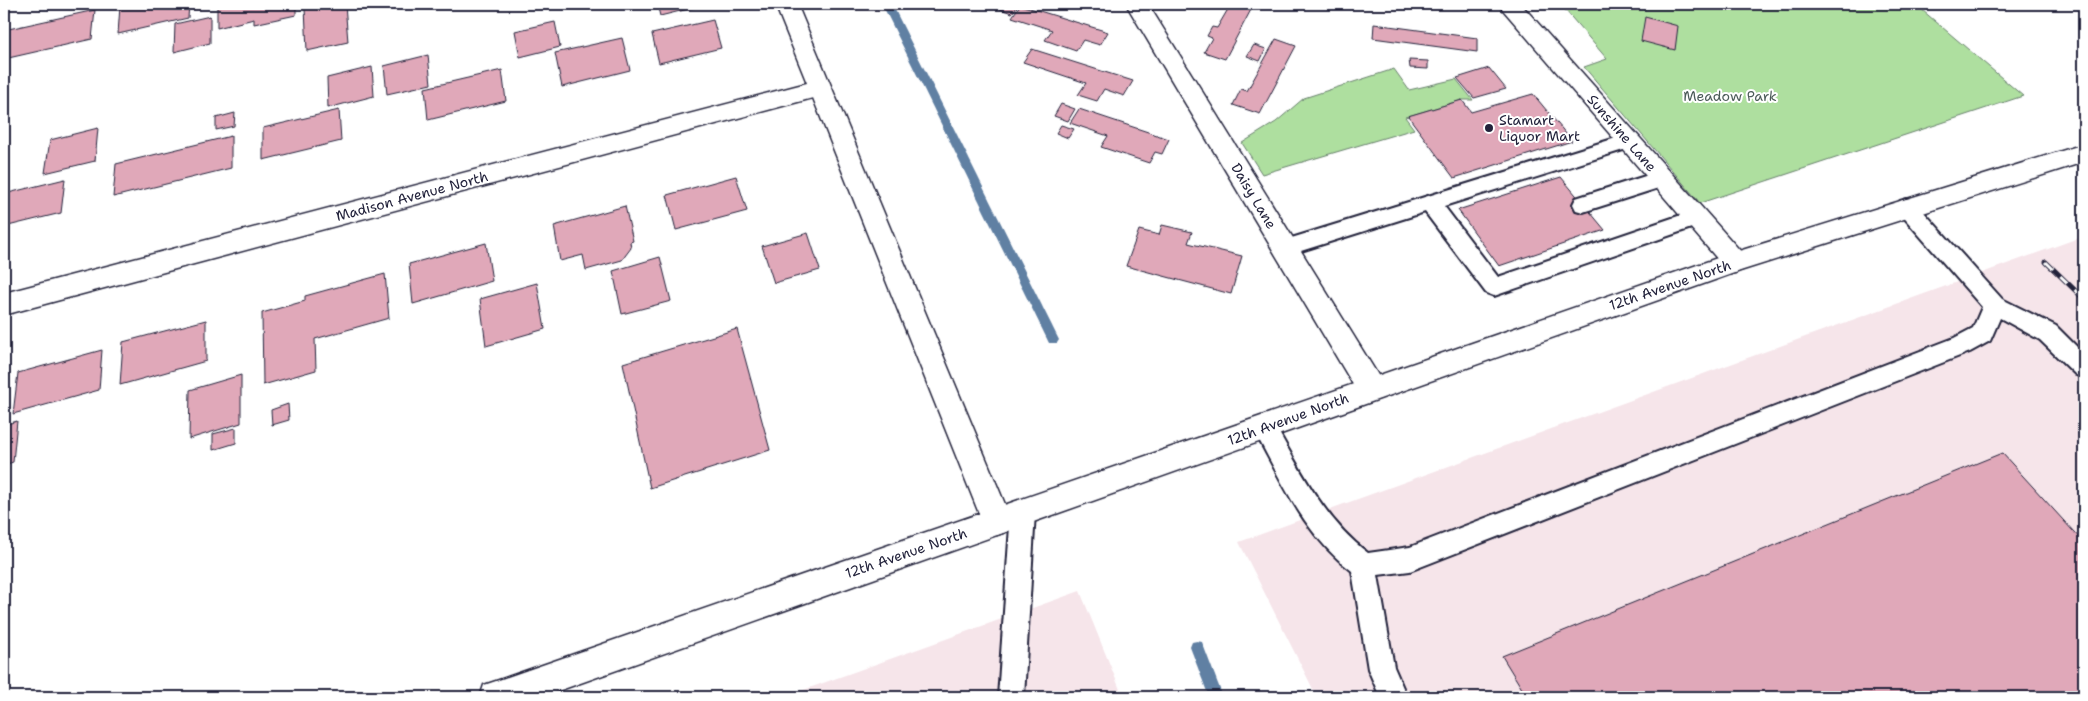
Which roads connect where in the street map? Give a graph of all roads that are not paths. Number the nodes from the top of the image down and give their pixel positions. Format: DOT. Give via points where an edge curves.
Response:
graph roads {
  1 [pos="786,4"];
  2 [pos="1137,4"];
  3 [pos="1509,4"];
  4 [pos="820,88"];
  5 [pos="1629,141"];
  6 [pos="2084,153"];
  7 [pos="1661,179"];
  8 [pos="1430,202"];
  9 [pos="1583,204"];
  10 [pos="1907,207"];
  11 [pos="1696,218"];
  12 [pos="1285,248"];
  13 [pos="1734,262"];
  14 [pos="4,304"];
  15 [pos="1994,304"];
  16 [pos="2084,368"];
  17 [pos="1371,389"];
  18 [pos="1265,429"];
  19 [pos="1010,516"];
  20 [pos="1364,565"];
  21 [pos="496,697"];
  22 [pos="1011,697"];
  23 [pos="1394,697"];
  1 -- 4 [label="street"];
  2 -- 12 [label="street, Daisy Lane"];
  3 -- 5 [label="street, Sunshine Lane"];
  4 -- 14 [label="street, Madison Avenue North"];
  4 -- 19 [label="street"];
  5 -- 7 [label="street, Sunshine Lane"];
  5 -- 8 [label="lane"];
  6 -- 10 [label="street, 12th Avenue North"];
  7 -- 9 [label="lane"];
  7 -- 11 [label="street, Sunshine Lane"];
  8 -- 11 [label="lane" via="1470,242 1494,287"];
  8 -- 12 [label="lane"];
  10 -- 13 [label="street, 12th Avenue North"];
  10 -- 15 [label="lane"];
  11 -- 13 [label="street, Sunshine Lane"];
  12 -- 17 [label="street, Daisy Lane"];
  13 -- 17 [label="street, 12th Avenue North"];
  15 -- 16 [label="lane" via="2048,333"];
  15 -- 20 [label="lane" via="1982,334 1962,345 1410,559"];
  17 -- 18 [label="street, 12th Avenue North"];
  18 -- 19 [label="street, 12th Avenue North"];
  18 -- 20 [label="lane" via="1316,519"];
  19 -- 21 [label="street, 12th Avenue North"];
  19 -- 22 [label="lane"];
  20 -- 23 [label="lane" via="1381,669"];
}
